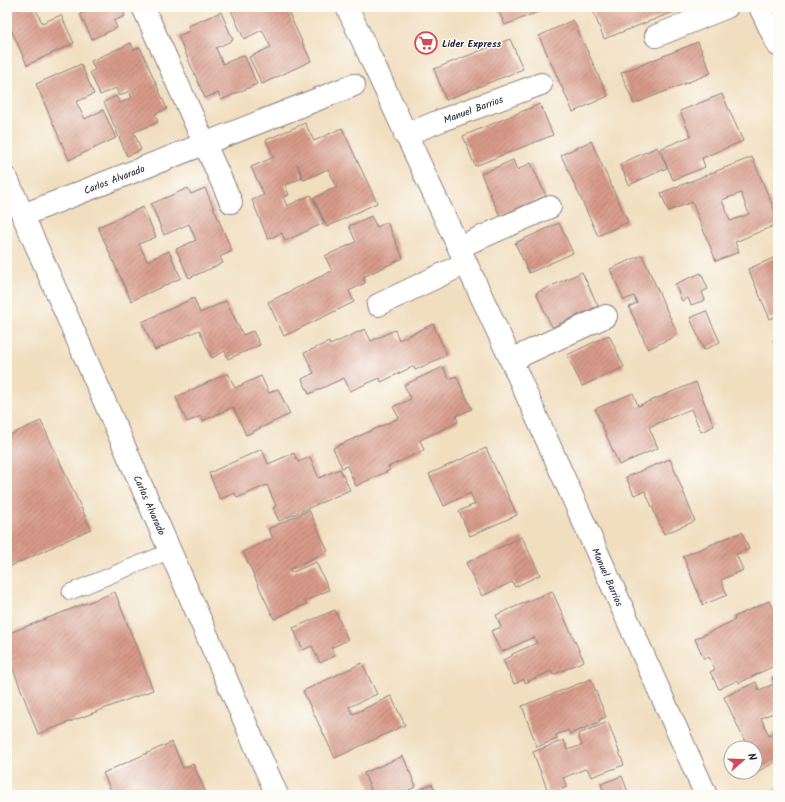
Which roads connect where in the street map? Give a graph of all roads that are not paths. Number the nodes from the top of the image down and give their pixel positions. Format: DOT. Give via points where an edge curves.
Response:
graph roads {
  1 [pos="143,7"];
  2 [pos="347,7"];
  3 [pos="727,7"];
  4 [pos="760,7"];
  5 [pos="656,36"];
  6 [pos="778,45"];
  7 [pos="542,84"];
  8 [pos="354,85"];
  9 [pos="405,135"];
  10 [pos="206,144"];
  11 [pos="7,180"];
  12 [pos="231,202"];
  13 [pos="550,207"];
  14 [pos="23,215"];
  15 [pos="463,255"];
  16 [pos="378,305"];
  17 [pos="606,316"];
  18 [pos="511,360"];
  19 [pos="170,551"];
  20 [pos="70,592"];
  21 [pos="277,795"];
  22 [pos="706,795"];
  1 -- 10 [label="street"];
  2 -- 9 [label="street, Manuel Barrios"];
  3 -- 5 [label="street"];
  4 -- 6 [label="street"];
  7 -- 9 [label="street, Manuel Barrios"];
  8 -- 10 [label="street, Carlos Alvarado"];
  9 -- 15 [label="street, Manuel Barrios"];
  10 -- 12 [label="street"];
  10 -- 14 [label="street, Carlos Alvarado"];
  11 -- 14 [label="street, Carlos Alvarado"];
  13 -- 15 [label="street"];
  14 -- 19 [label="street, Carlos Alvarado"];
  15 -- 16 [label="street"];
  15 -- 18 [label="street, Manuel Barrios"];
  17 -- 18 [label="street"];
  18 -- 22 [label="street, Manuel Barrios"];
  19 -- 20 [label="lane"];
  19 -- 21 [label="street, Carlos Alvarado"];
}
